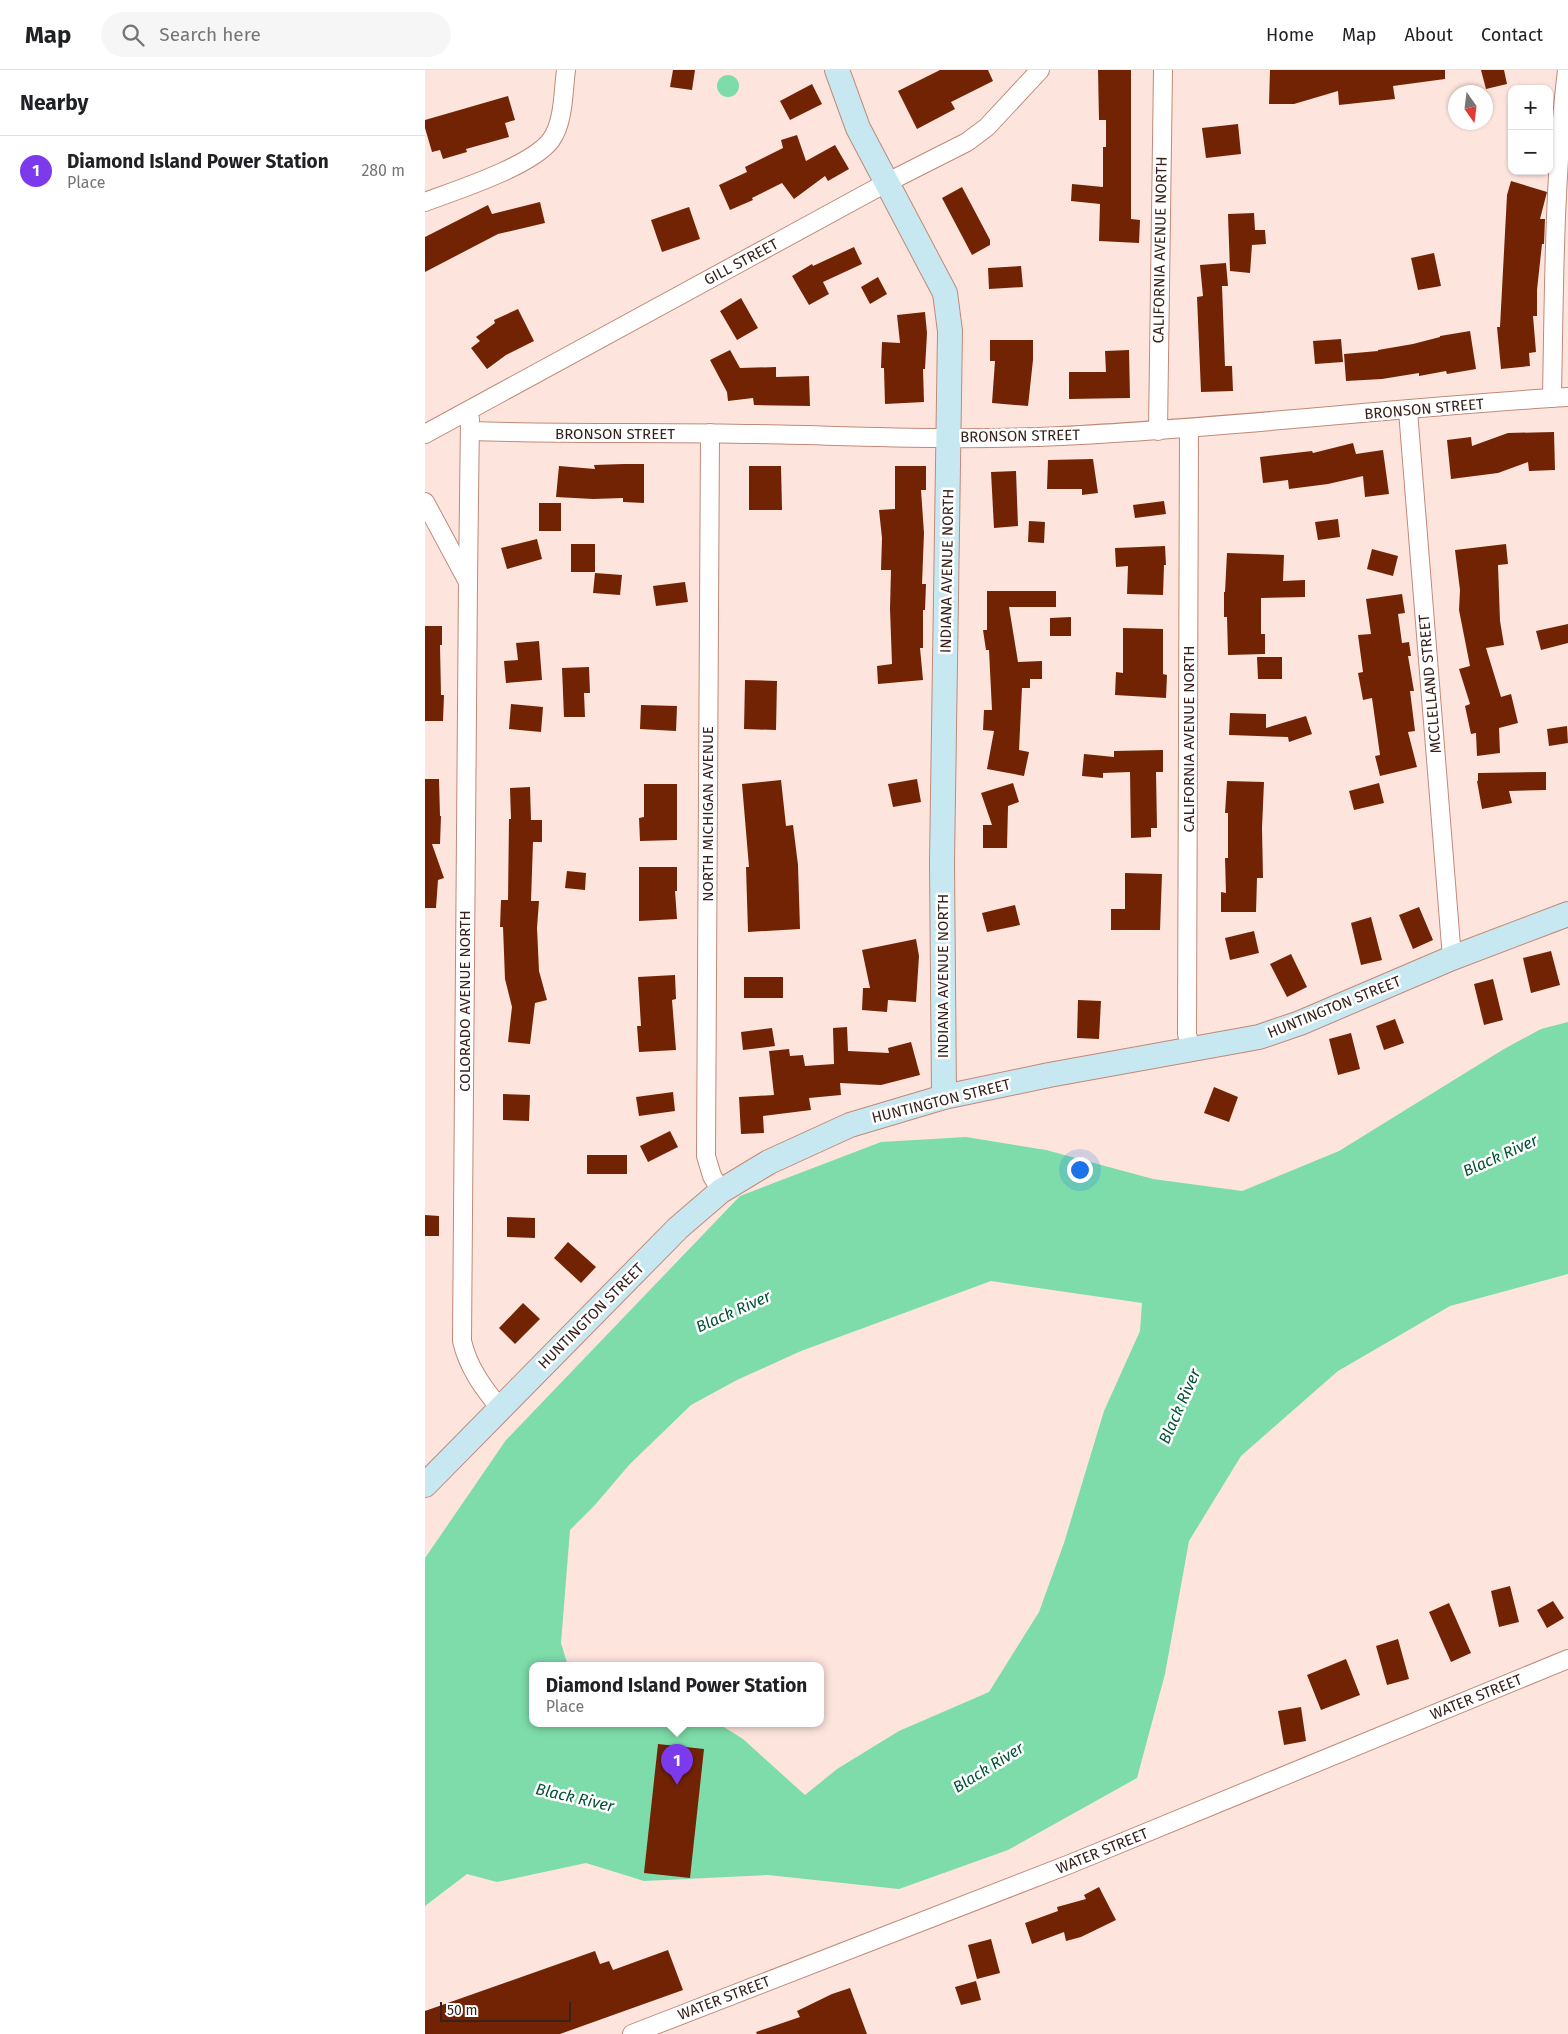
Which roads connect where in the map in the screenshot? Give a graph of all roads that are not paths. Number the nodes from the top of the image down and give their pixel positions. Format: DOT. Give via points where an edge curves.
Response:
graph roads {
  1 [pos="566,70"];
  2 [pos="837,70"];
  3 [pos="1041,70"];
  4 [pos="1163,70"];
  5 [pos="1567,70"];
  6 [pos="887,183"];
  7 [pos="425,202"];
  8 [pos="1560,398"];
  9 [pos="471,408"];
  10 [pos="1408,411"];
  11 [pos="1189,428"];
  12 [pos="470,431"];
  13 [pos="1158,431"];
  14 [pos="710,433"];
  15 [pos="425,434"];
  16 [pos="949,438"];
  17 [pos="425,502"];
  18 [pos="467,582"];
  19 [pos="1568,914"];
  20 [pos="1451,958"];
  21 [pos="1191,1049"];
  22 [pos="944,1097"];
  23 [pos="721,1191"];
  24 [pos="501,1408"];
  25 [pos="425,1486"];
  26 [pos="1568,1659"];
  27 [pos="632,2034"];
  1 -- 7 [label="street" via="560,120 551,140 536,156"];
  2 -- 6 [label="street, INDIANA AVENUE NORTH" via="858,128"];
  3 -- 6 [label="street, GILL STREET" via="987,127 967,142"];
  4 -- 13 [label="street, CALIFORNIA AVENUE NORTH"];
  5 -- 8 [label="street" via="1560,133 1554,290"];
  6 -- 9 [label="street, GILL STREET"];
  6 -- 16 [label="street, INDIANA AVENUE NORTH" via="945,294 951,331"];
  8 -- 10 [label="street, BRONSON STREET"];
  9 -- 12 [label="street, COLORADO AVENUE NORTH"];
  9 -- 15 [label="street, GILL STREET"];
  10 -- 11 [label="street, BRONSON STREET"];
  10 -- 20 [label="street, MCCLELLAND STREET"];
  11 -- 13 [label="street, BRONSON STREET"];
  11 -- 21 [label="street, CALIFORNIA AVENUE NORTH" via="1187,1034"];
  12 -- 14 [label="street, BRONSON STREET"];
  12 -- 18 [label="street, COLORADO AVENUE NORTH"];
  13 -- 16 [label="street, BRONSON STREET" via="1058,437"];
  14 -- 16 [label="street, BRONSON STREET"];
  14 -- 23 [label="street, NORTH MICHIGAN AVENUE" via="707,1156"];
  16 -- 22 [label="street, INDIANA AVENUE NORTH" via="943,862"];
  17 -- 18 [label="street, COLORADO AVENUE NORTH"];
  18 -- 24 [label="street, COLORADO AVENUE NORTH" via="462,1342 480,1382"];
  19 -- 20 [label="street, HUNTINGTON STREET"];
  20 -- 21 [label="street, HUNTINGTON STREET" via="1300,1024 1259,1037"];
  21 -- 22 [label="street, HUNTINGTON STREET"];
  22 -- 23 [label="street, HUNTINGTON STREET" via="850,1125 769,1162"];
  23 -- 24 [label="street, HUNTINGTON STREET" via="677,1228"];
  24 -- 25 [label="street, HUNTINGTON STREET"];
  26 -- 27 [label="street, WATER STREET" via="1070,1864"];
}
